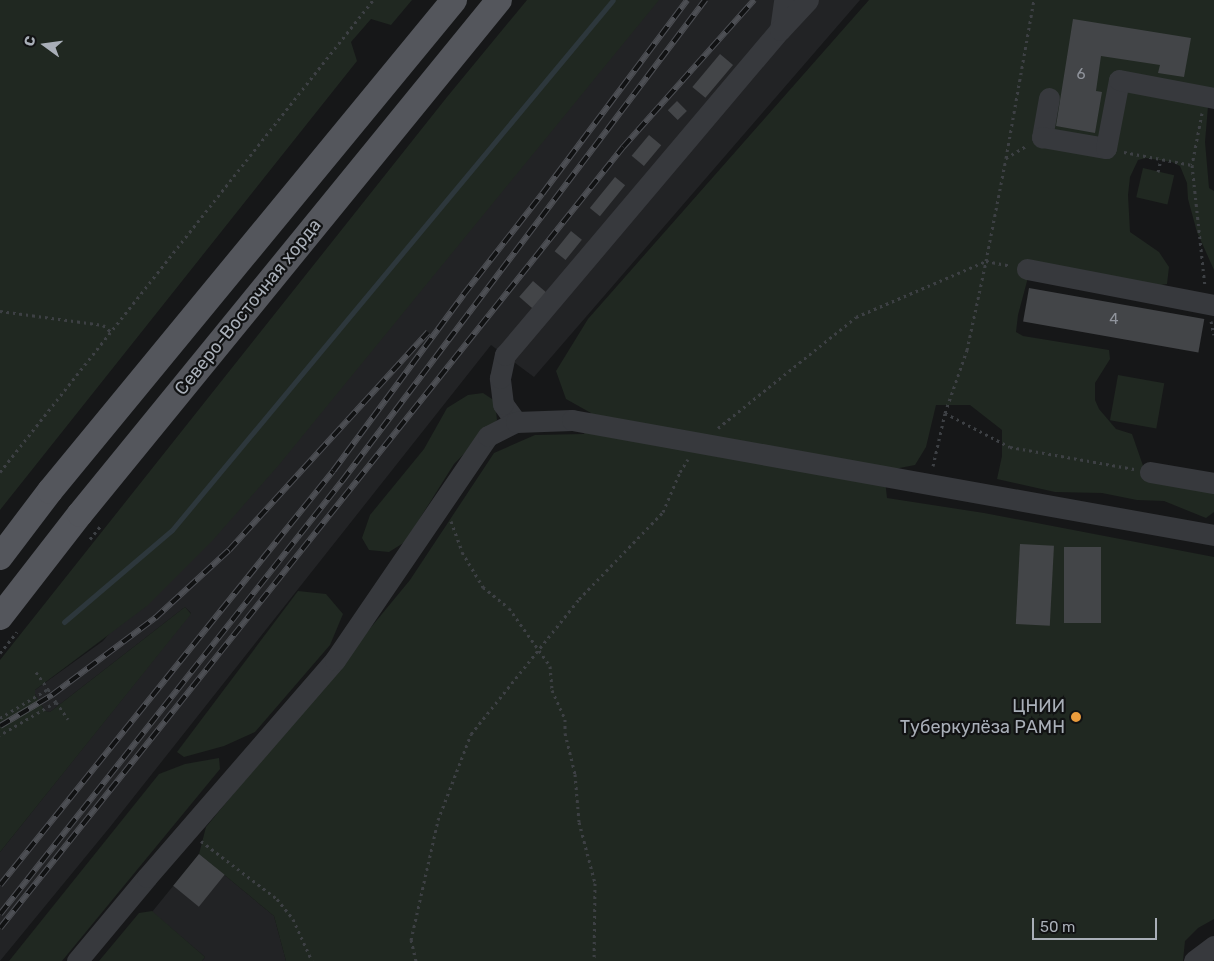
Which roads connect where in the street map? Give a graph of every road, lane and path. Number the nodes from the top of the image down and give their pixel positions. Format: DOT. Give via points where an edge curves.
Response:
graph roads {
  1 [pos="373,0"];
  2 [pos="454,0"];
  3 [pos="498,0"];
  4 [pos="784,0"];
  5 [pos="808,0"];
  6 [pos="1034,0"];
  7 [pos="780,30"];
  8 [pos="1210,97"];
  9 [pos="1049,98"];
  10 [pos="1042,137"];
  11 [pos="1106,148"];
  12 [pos="1006,158"];
  13 [pos="1161,159"];
  14 [pos="1192,165"];
  15 [pos="1158,172"];
  16 [pos="986,261"];
  17 [pos="1027,269"];
  18 [pos="1210,304"];
  19 [pos="0,311"];
  20 [pos="111,332"];
  21 [pos="945,413"];
  22 [pos="516,422"];
  23 [pos="698,443"];
  24 [pos="0,472"];
  25 [pos="1150,472"];
  26 [pos="1214,483"];
  27 [pos="929,484"];
  28 [pos="444,499"];
  29 [pos="1214,535"];
  30 [pos="0,557"];
  31 [pos="0,617"];
  32 [pos="537,650"];
  33 [pos="36,672"];
  34 [pos="48,689"];
  35 [pos="56,702"];
  36 [pos="0,718"];
  37 [pos="68,720"];
  38 [pos="0,735"];
  39 [pos="188,829"];
  40 [pos="1214,946"];
  41 [pos="78,961"];
  42 [pos="312,961"];
  43 [pos="416,961"];
  44 [pos="594,961"];
  45 [pos="1194,961"];
  1 -- 20 [label="path"];
  2 -- 30 [label="main road, Северо-Восточная хорда" via="50,491"];
  3 -- 31 [label="main road, Северо-Восточная хорда"];
  4 -- 7 [label="street"];
  5 -- 7 [label="street"];
  6 -- 12 [label="path"];
  7 -- 22 [label="street" via="505,355 500,378 503,404"];
  8 -- 11 [label="street" via="1119,80"];
  8 -- 14 [label="path"];
  9 -- 10 [label="street"];
  10 -- 11 [label="street"];
  10 -- 12 [label="path"];
  11 -- 13 [label="path"];
  12 -- 16 [label="path"];
  13 -- 14 [label="path"];
  13 -- 15 [label="path"];
  14 -- 18 [label="path"];
  16 -- 17 [label="path"];
  16 -- 21 [label="path" via="967,350"];
  16 -- 23 [label="path" via="856,317"];
  17 -- 18 [label="street"];
  19 -- 20 [label="path" via="104,325"];
  20 -- 24 [label="path"];
  21 -- 25 [label="path" via="1010,447"];
  21 -- 27 [label="path"];
  22 -- 23 [label="street" via="572,420"];
  22 -- 28 [label="street" via="488,436"];
  23 -- 27 [label="street"];
  23 -- 32 [label="path" via="680,472 663,512 580,599"];
  25 -- 26 [label="street"];
  27 -- 29 [label="street"];
  28 -- 32 [label="path" via="462,552 483,587 509,608"];
  28 -- 39 [label="street" via="335,660"];
  32 -- 43 [label="path" via="471,734 438,820 411,940"];
  32 -- 44 [label="path" via="550,666 552,690 565,719 565,733 575,774 579,822 594,883"];
  33 -- 34 [label="path"];
  34 -- 35 [label="path"];
  34 -- 36 [label="path"];
  35 -- 37 [label="path"];
  35 -- 38 [label="path"];
  39 -- 41 [label="street"];
  39 -- 42 [label="path" via="277,899 293,918"];
  40 -- 45 [label="street"];
}
